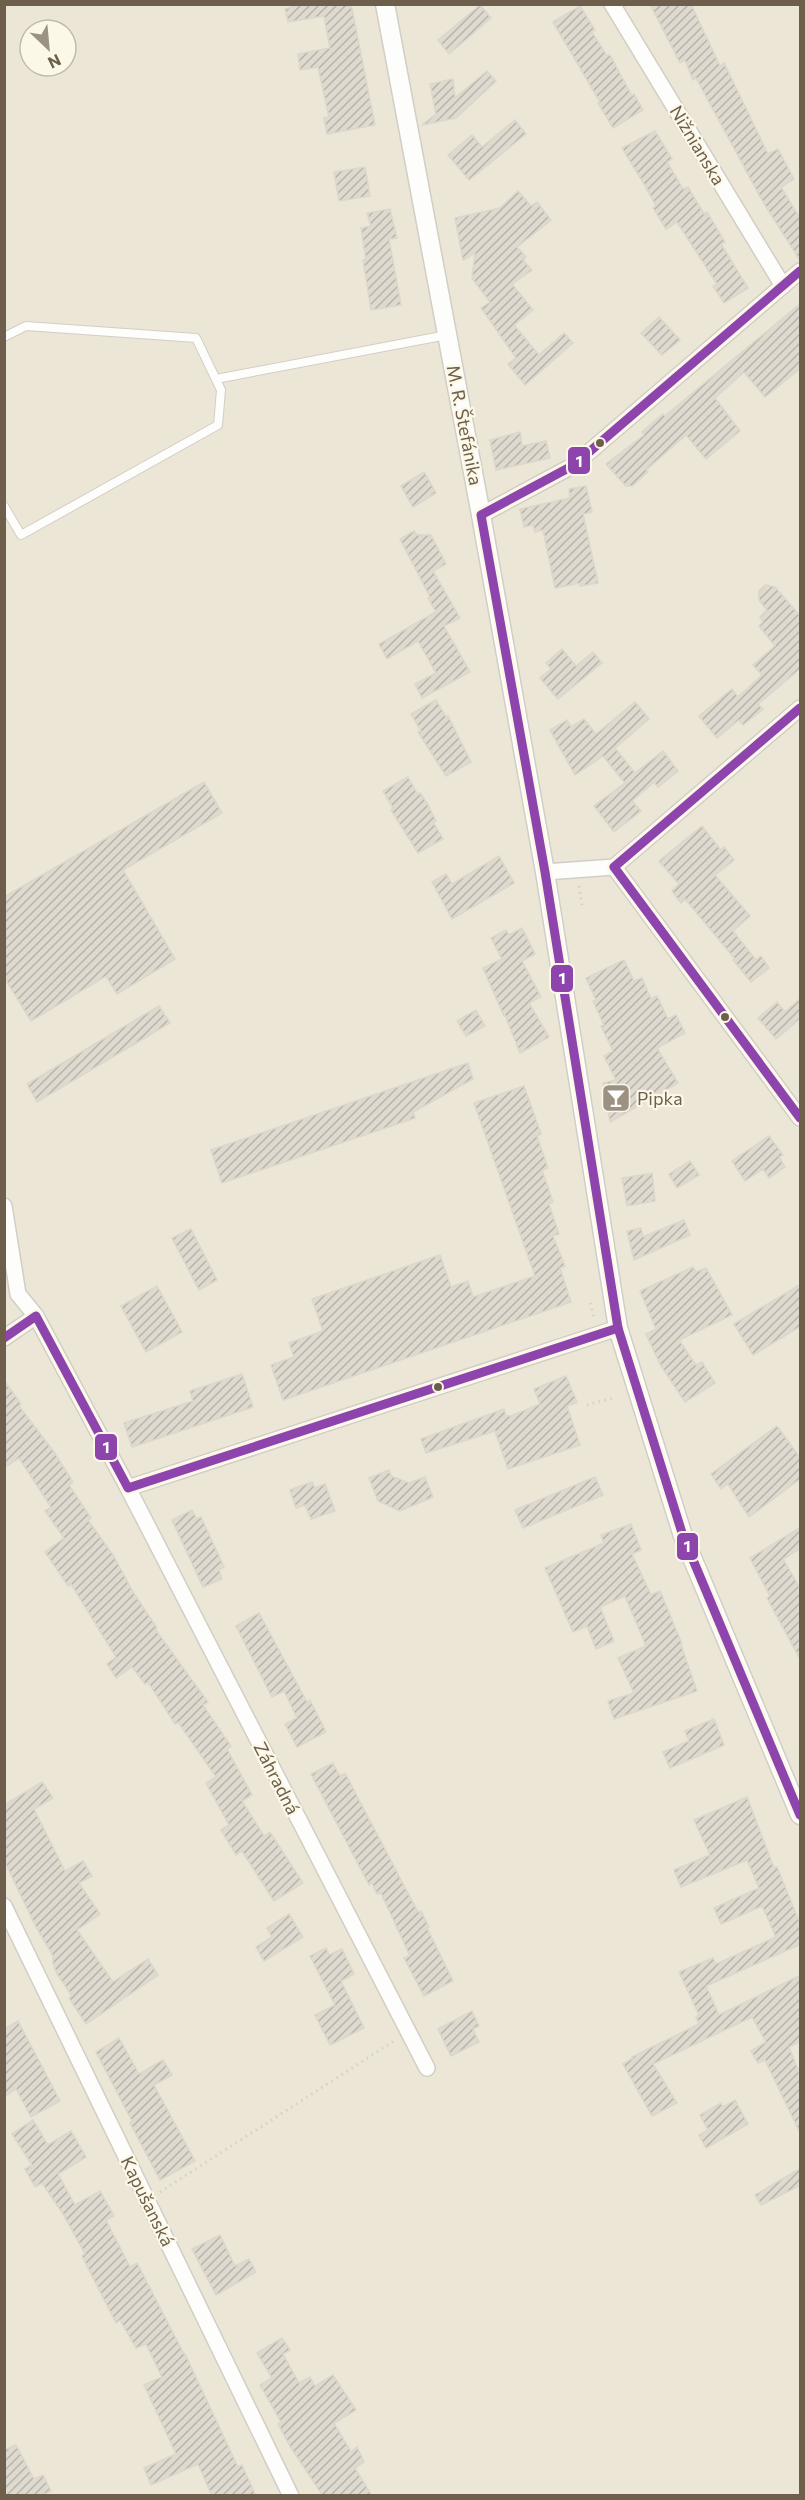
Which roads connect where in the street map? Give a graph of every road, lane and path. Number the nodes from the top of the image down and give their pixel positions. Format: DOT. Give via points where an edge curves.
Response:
graph roads {
  1 [pos="385,4"];
  2 [pos="612,4"];
  3 [pos="801,271"];
  4 [pos="783,286"];
  5 [pos="447,334"];
  6 [pos="4,337"];
  7 [pos="216,378"];
  8 [pos="4,506"];
  9 [pos="482,515"];
  10 [pos="801,708"];
  11 [pos="614,867"];
  12 [pos="545,872"];
  13 [pos="801,1118"];
  14 [pos="4,1206"];
  15 [pos="36,1316"];
  16 [pos="618,1328"];
  17 [pos="4,1338"];
  18 [pos="616,1396"];
  19 [pos="587,1405"];
  20 [pos="128,1488"];
  21 [pos="801,1815"];
  22 [pos="4,1906"];
  23 [pos="408,2032"];
  24 [pos="427,2068"];
  25 [pos="148,2200"];
  26 [pos="291,2496"];
  1 -- 5 [label="street, M. R. Štefánika"];
  2 -- 4 [label="street, Nižnianska"];
  3 -- 4 [label="street"];
  4 -- 9 [label="street" via="574,465"];
  5 -- 7 [label="lane"];
  5 -- 9 [label="street, M. R. Štefánika"];
  6 -- 7 [label="lane" via="26,326 196,338"];
  7 -- 8 [label="lane" via="221,390 218,425 21,535"];
  9 -- 12 [label="street, M. R. Štefánika"];
  10 -- 11 [label="street"];
  11 -- 12 [label="street"];
  11 -- 13 [label="street"];
  12 -- 16 [label="street, M. R. Štefánika"];
  14 -- 15 [label="street" via="18,1294"];
  15 -- 17 [label="street"];
  15 -- 20 [label="street, Záhradná"];
  16 -- 20 [label="street"];
  16 -- 21 [label="street, M. R. Štefánika" via="683,1536"];
  18 -- 19 [label="path"];
  20 -- 23 [label="street, Záhradná"];
  22 -- 25 [label="street, Kapušanská"];
  23 -- 24 [label="street, Záhradná"];
  23 -- 25 [label="path"];
  25 -- 26 [label="street, Kapušanská"];
}
